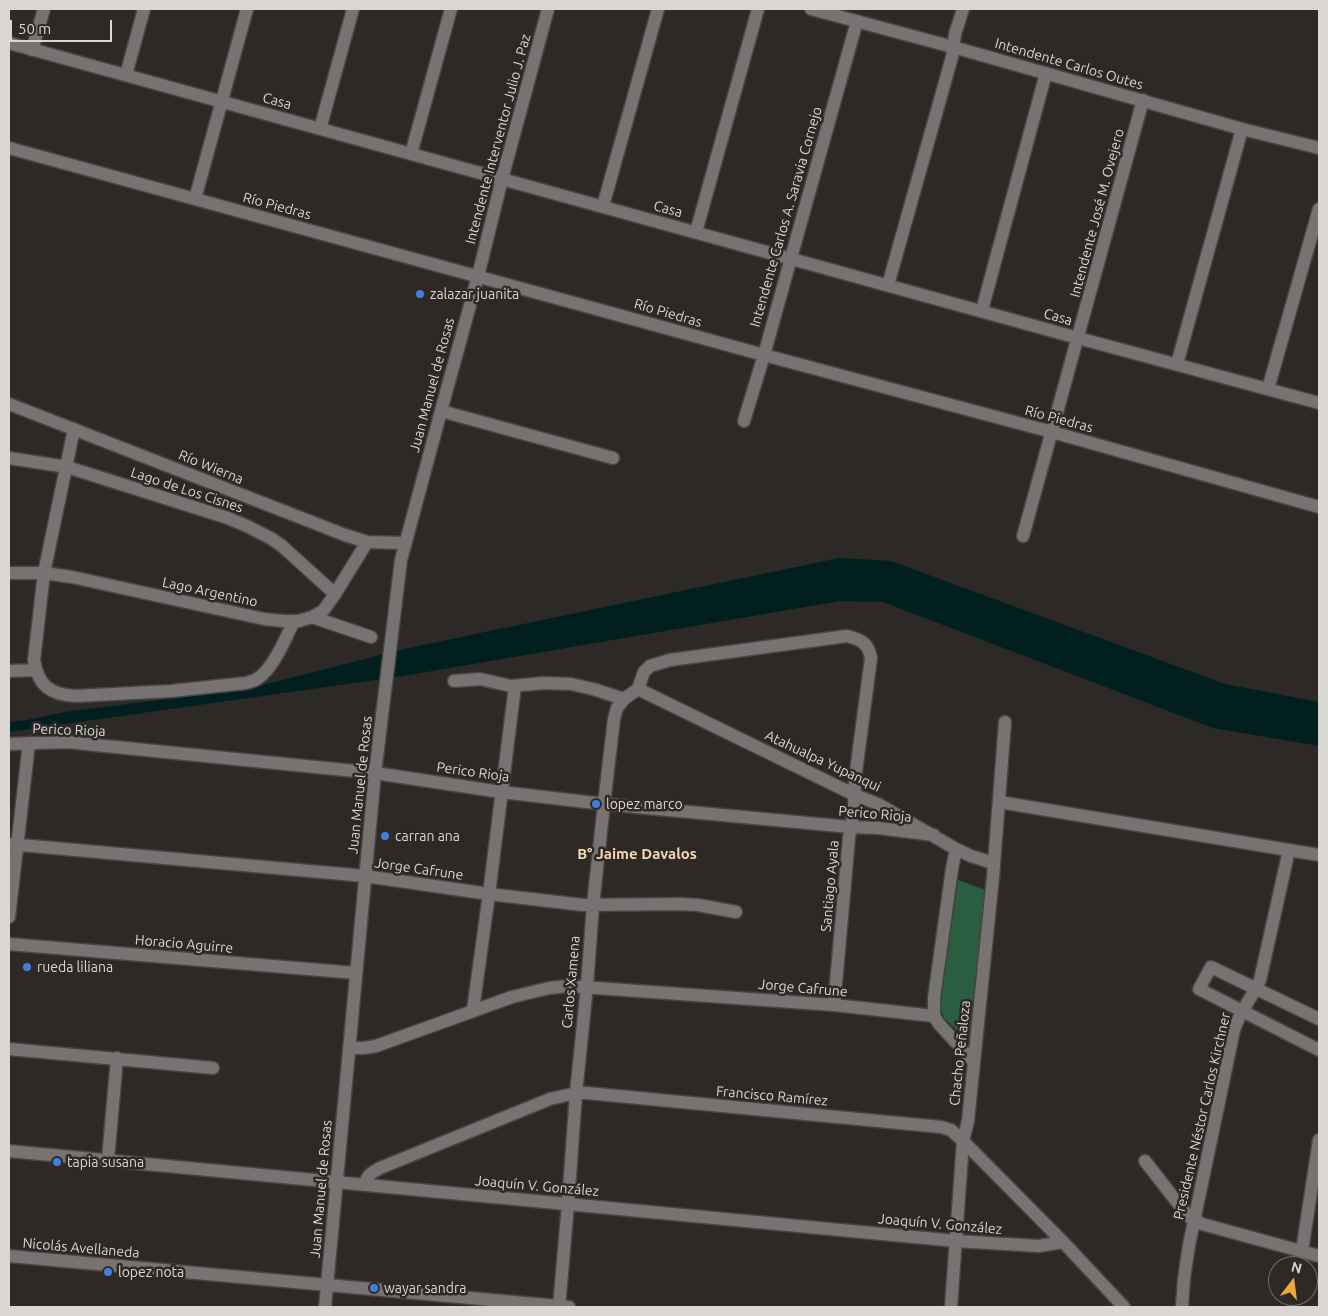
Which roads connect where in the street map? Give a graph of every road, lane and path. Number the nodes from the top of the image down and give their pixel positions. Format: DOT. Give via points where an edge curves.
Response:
graph roads {
  1 [pos="44,9"];
  2 [pos="144,9"];
  3 [pos="247,9"];
  4 [pos="353,9"];
  5 [pos="451,9"];
  6 [pos="548,9"];
  7 [pos="658,9"];
  8 [pos="758,9"];
  9 [pos="811,9"];
  10 [pos="963,9"];
  11 [pos="857,21"];
  12 [pos="9,43"];
  13 [pos="953,47"];
  14 [pos="32,50"];
  15 [pos="1046,73"];
  16 [pos="126,75"];
  17 [pos="1143,100"];
  18 [pos="222,102"];
  19 [pos="320,128"];
  20 [pos="1242,128"];
  21 [pos="9,148"];
  22 [pos="1319,148"];
  23 [pos="411,154"];
  24 [pos="502,178"];
  25 [pos="195,199"];
  26 [pos="603,206"];
  27 [pos="1319,209"];
  28 [pos="696,232"];
  29 [pos="790,258"];
  30 [pos="478,276"];
  31 [pos="888,285"];
  32 [pos="982,310"];
  33 [pos="1078,338"];
  34 [pos="764,355"];
  35 [pos="1177,364"];
  36 [pos="1268,389"];
  37 [pos="1319,403"];
  38 [pos="9,404"];
  39 [pos="441,410"];
  40 [pos="744,421"];
  41 [pos="74,429"];
  42 [pos="1052,432"];
  43 [pos="9,458"];
  44 [pos="613,458"];
  45 [pos="66,467"];
  46 [pos="1319,507"];
  47 [pos="1023,536"];
  48 [pos="367,542"];
  49 [pos="405,543"];
  50 [pos="9,573"];
  51 [pos="44,573"];
  52 [pos="335,594"];
  53 [pos="312,617"];
  54 [pos="294,621"];
  55 [pos="371,637"];
  56 [pos="36,670"];
  57 [pos="9,671"];
  58 [pos="454,681"];
  59 [pos="515,686"];
  60 [pos="638,689"];
  61 [pos="624,699"];
  62 [pos="1004,722"];
  63 [pos="29,743"];
  64 [pos="9,744"];
  65 [pos="375,773"];
  66 [pos="501,792"];
  67 [pos="855,795"];
  68 [pos="999,802"];
  69 [pos="604,804"];
  70 [pos="850,827"];
  71 [pos="934,835"];
  72 [pos="13,845"];
  73 [pos="956,849"];
  74 [pos="1289,850"];
  75 [pos="1319,855"];
  76 [pos="993,863"];
  77 [pos="366,876"];
  78 [pos="489,894"];
  79 [pos="593,905"];
  80 [pos="736,912"];
  81 [pos="9,917"];
  82 [pos="9,944"];
  83 [pos="356,973"];
  84 [pos="586,986"];
  85 [pos="1256,989"];
  86 [pos="834,1005"];
  87 [pos="473,1010"];
  88 [pos="1241,1011"];
  89 [pos="934,1016"];
  90 [pos="1319,1019"];
  91 [pos="349,1048"];
  92 [pos="9,1049"];
  93 [pos="1319,1050"];
  94 [pos="117,1058"];
  95 [pos="974,1062"];
  96 [pos="213,1068"];
  97 [pos="576,1093"];
  98 [pos="1319,1140"];
  99 [pos="963,1141"];
  100 [pos="9,1151"];
  101 [pos="108,1160"];
  102 [pos="1145,1162"];
  103 [pos="336,1183"];
  104 [pos="365,1185"];
  105 [pos="568,1204"];
  106 [pos="1193,1220"];
  107 [pos="956,1241"];
  108 [pos="1063,1242"];
  109 [pos="1302,1251"];
  110 [pos="9,1256"];
  111 [pos="1319,1256"];
  112 [pos="326,1286"];
  113 [pos="325,1307"];
  114 [pos="562,1307"];
  115 [pos="951,1307"];
  116 [pos="1124,1307"];
  117 [pos="1182,1307"];
  1 -- 14 [label="street"];
  2 -- 16 [label="street"];
  3 -- 18 [label="street"];
  4 -- 19 [label="street"];
  5 -- 23 [label="street"];
  6 -- 24 [label="street, Intendente Interventor Julio J. Paz"];
  7 -- 26 [label="street"];
  8 -- 28 [label="street"];
  9 -- 11 [label="street, Intendente Carlos Outes"];
  10 -- 13 [label="street"];
  11 -- 13 [label="street, Intendente Carlos Outes"];
  11 -- 29 [label="street, Intendente Carlos A. Saravia Cornejo"];
  12 -- 14 [label="street, Casa"];
  13 -- 15 [label="street, Intendente Carlos Outes"];
  13 -- 31 [label="street"];
  14 -- 16 [label="street, Casa"];
  15 -- 17 [label="street, Intendente Carlos Outes"];
  15 -- 32 [label="street"];
  16 -- 18 [label="street, Casa"];
  17 -- 20 [label="street, Intendente Carlos Outes"];
  17 -- 33 [label="street, Intendente José M. Ovejero"];
  18 -- 19 [label="street, Casa"];
  18 -- 25 [label="street"];
  19 -- 23 [label="street, Casa"];
  20 -- 22 [label="street, Intendente Carlos Outes"];
  20 -- 35 [label="street"];
  21 -- 25 [label="street, Río Piedras"];
  23 -- 24 [label="street, Casa"];
  24 -- 26 [label="street, Casa"];
  24 -- 30 [label="street, Intendente Interventor Julio J. Paz"];
  25 -- 30 [label="street, Río Piedras"];
  26 -- 28 [label="street, Casa"];
  27 -- 36 [label="street"];
  28 -- 29 [label="street, Casa"];
  29 -- 31 [label="street, Casa"];
  29 -- 34 [label="street, Intendente Carlos A. Saravia Cornejo"];
  30 -- 34 [label="street, Río Piedras"];
  30 -- 39 [label="street, Juan Manuel de Rosas"];
  31 -- 32 [label="street, Casa"];
  32 -- 33 [label="street, Casa"];
  33 -- 35 [label="street, Casa"];
  33 -- 42 [label="street, Intendente José M. Ovejero"];
  34 -- 40 [label="street, Intendente Carlos A. Saravia Cornejo"];
  34 -- 42 [label="street, Río Piedras"];
  35 -- 36 [label="street, Casa"];
  36 -- 37 [label="street, Casa"];
  38 -- 41 [label="street, Río Wierna"];
  39 -- 44 [label="street"];
  39 -- 49 [label="street, Juan Manuel de Rosas"];
  41 -- 45 [label="street"];
  41 -- 48 [label="street, Río Wierna"];
  42 -- 46 [label="street, Río Piedras"];
  42 -- 47 [label="street, Intendente José M. Ovejero"];
  43 -- 45 [label="street, Lago de Los Cisnes"];
  45 -- 51 [label="street"];
  45 -- 52 [label="street, Lago de Los Cisnes" via="203,509 250,527 282,546"];
  48 -- 49 [label="street, Río Wierna"];
  48 -- 52 [label="street, Lago Argentino"];
  49 -- 65 [label="street, Juan Manuel de Rosas"];
  50 -- 51 [label="street, Lago Argentino"];
  51 -- 54 [label="street, Lago Argentino" via="264,619"];
  51 -- 56 [label="street" via="34,660"];
  52 -- 53 [label="street, Lago Argentino" via="323,611"];
  53 -- 54 [label="street, Lago Argentino"];
  53 -- 55 [label="street"];
  54 -- 56 [label="street" via="266,672 246,683 76,696 50,690"];
  56 -- 57 [label="street"];
  58 -- 59 [label="street" via="480,679"];
  59 -- 61 [label="street" via="571,684"];
  59 -- 66 [label="street"];
  60 -- 61 [label="street, Carlos Xamena"];
  60 -- 67 [label="street, Atahualpa Yupanqui"];
  60 -- 67 [label="street, Santiago Ayala" via="644,672 650,666 670,660 847,636 858,639 865,644 871,658"];
  61 -- 69 [label="street, Carlos Xamena" via="614,719"];
  62 -- 68 [label="street, Chacho Peñaloza"];
  63 -- 64 [label="street, Perico Rioja"];
  63 -- 65 [label="street, Perico Rioja" via="77,743"];
  63 -- 72 [label="street"];
  65 -- 66 [label="street, Perico Rioja"];
  65 -- 77 [label="street, Juan Manuel de Rosas"];
  66 -- 69 [label="street, Perico Rioja"];
  66 -- 78 [label="street"];
  67 -- 70 [label="street, Santiago Ayala"];
  67 -- 71 [label="street, Atahualpa Yupanqui"];
  68 -- 74 [label="street"];
  68 -- 76 [label="street, Chacho Peñaloza"];
  69 -- 70 [label="street, Perico Rioja"];
  69 -- 79 [label="street, Carlos Xamena"];
  70 -- 71 [label="street, Perico Rioja"];
  70 -- 86 [label="street, Santiago Ayala"];
  71 -- 73 [label="street, Atahualpa Yupanqui"];
  72 -- 77 [label="street, Jorge Cafrune"];
  72 -- 81 [label="street"];
  73 -- 76 [label="street, Atahualpa Yupanqui"];
  73 -- 89 [label="street"];
  74 -- 75 [label="street"];
  74 -- 85 [label="street, Presidente Néstor Carlos Kirchner"];
  76 -- 95 [label="street, Chacho Peñaloza"];
  77 -- 78 [label="street, Jorge Cafrune"];
  77 -- 83 [label="street, Juan Manuel de Rosas"];
  78 -- 79 [label="street, Jorge Cafrune"];
  78 -- 87 [label="street"];
  79 -- 80 [label="street, Jorge Cafrune" via="679,904"];
  79 -- 84 [label="street, Carlos Xamena"];
  82 -- 83 [label="street, Horacio Aguirre"];
  83 -- 91 [label="street, Juan Manuel de Rosas"];
  84 -- 86 [label="street, Jorge Cafrune"];
  84 -- 87 [label="street, Jorge Cafrune" via="549,988 512,996"];
  84 -- 97 [label="street, Carlos Xamena"];
  85 -- 88 [label="street, Presidente Néstor Carlos Kirchner"];
  85 -- 88 [label="street" via="1211,967 1199,990"];
  85 -- 90 [label="street"];
  86 -- 89 [label="street, Jorge Cafrune"];
  87 -- 91 [label="street, Jorge Cafrune" via="376,1046"];
  88 -- 93 [label="street"];
  88 -- 106 [label="street, Presidente Néstor Carlos Kirchner" via="1234,1030"];
  89 -- 95 [label="street"];
  91 -- 103 [label="street, Juan Manuel de Rosas"];
  92 -- 94 [label="street"];
  94 -- 96 [label="street"];
  94 -- 101 [label="street"];
  95 -- 99 [label="street, Chacho Peñaloza"];
  97 -- 99 [label="street, Francisco Ramírez" via="941,1127 951,1130"];
  97 -- 104 [label="street, Francisco Ramírez" via="550,1099 380,1168 367,1177"];
  97 -- 105 [label="street, Carlos Xamena"];
  98 -- 109 [label="street"];
  99 -- 107 [label="street, Chacho Peñaloza"];
  99 -- 108 [label="street, Francisco Ramírez"];
  100 -- 101 [label="street, Joaquín V. González"];
  101 -- 103 [label="street, Joaquín V. González"];
  102 -- 106 [label="street"];
  103 -- 104 [label="street, Joaquín V. González"];
  103 -- 112 [label="street, Juan Manuel de Rosas"];
  104 -- 105 [label="street, Joaquín V. González"];
  105 -- 107 [label="street, Joaquín V. González"];
  105 -- 114 [label="street, Carlos Xamena"];
  106 -- 109 [label="street"];
  106 -- 117 [label="street, Presidente Néstor Carlos Kirchner"];
  107 -- 108 [label="street, Joaquín V. González" via="1039,1246"];
  107 -- 115 [label="street, Chacho Peñaloza"];
  108 -- 116 [label="street, Francisco Ramírez"];
  109 -- 111 [label="street"];
  110 -- 112 [label="street, Nicolás Avellaneda"];
  112 -- 113 [label="street, Juan Manuel de Rosas"];
  112 -- 114 [label="street, Nicolás Avellaneda"];
}
